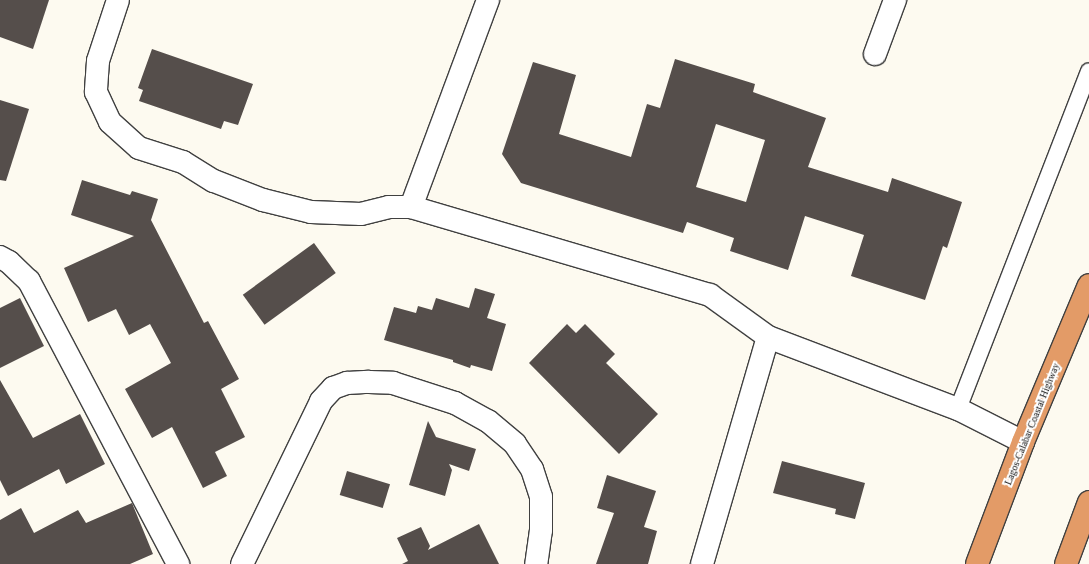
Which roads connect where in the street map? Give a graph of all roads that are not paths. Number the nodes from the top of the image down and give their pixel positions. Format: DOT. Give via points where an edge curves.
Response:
graph roads {
  1 [pos="118,0"];
  2 [pos="488,0"];
  3 [pos="894,0"];
  4 [pos="875,54"];
  5 [pos="1089,71"];
  6 [pos="411,207"];
  7 [pos="0,257"];
  8 [pos="1089,285"];
  9 [pos="768,337"];
  10 [pos="958,409"];
  11 [pos="1023,442"];
  12 [pos="1089,502"];
  13 [pos="178,564"];
  14 [pos="242,564"];
  15 [pos="536,564"];
  16 [pos="702,564"];
  17 [pos="977,564"];
  18 [pos="1066,564"];
  1 -- 6 [label="street" via="98,61 96,92 110,122 139,148 183,162 214,181 263,200 311,212 361,214 389,207"];
  2 -- 6 [label="street"];
  3 -- 4 [label="street"];
  5 -- 10 [label="lane"];
  6 -- 9 [label="street" via="710,295"];
  7 -- 13 [label="street" via="29,281"];
  8 -- 11 [label="highway, Lagos-Calabar Coastal Highway"];
  9 -- 10 [label="street"];
  9 -- 16 [label="street"];
  10 -- 11 [label="street"];
  11 -- 17 [label="highway, Lagos-Calabar Coastal Highway"];
  12 -- 18 [label="highway"];
  14 -- 15 [label="street" via="320,401 333,388 347,383 369,382 393,383 455,402 488,421 515,444 532,469 541,497 541,530"];
}
